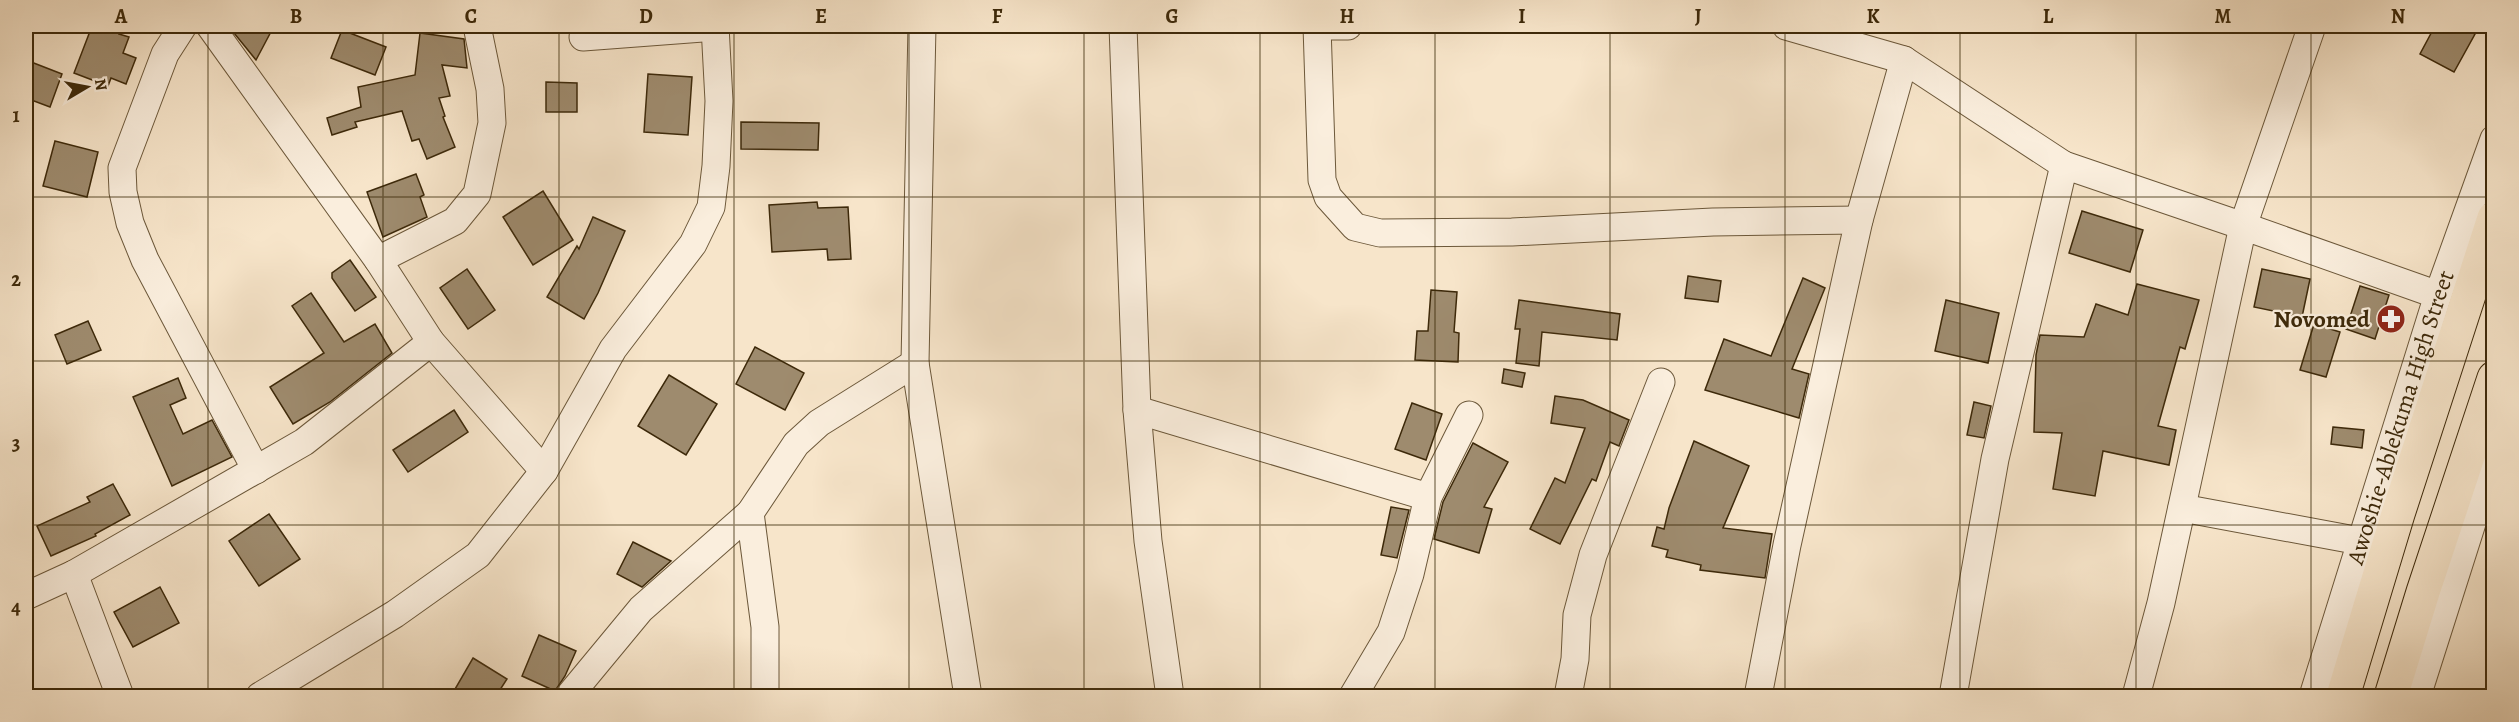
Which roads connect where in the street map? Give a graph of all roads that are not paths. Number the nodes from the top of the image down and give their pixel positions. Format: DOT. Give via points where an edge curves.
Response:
graph roads {
  1 [pos="183,26"];
  2 [pos="210,26"];
  3 [pos="477,26"];
  4 [pos="715,26"];
  5 [pos="921,26"];
  6 [pos="1123,26"];
  7 [pos="1317,26"];
  8 [pos="1348,26"];
  9 [pos="1786,26"];
  10 [pos="2312,26"];
  11 [pos="584,37"];
  12 [pos="1904,60"];
  13 [pos="2493,139"];
  14 [pos="2064,165"];
  15 [pos="2493,218"];
  16 [pos="1859,220"];
  17 [pos="2243,226"];
  18 [pos="378,260"];
  19 [pos="2438,295"];
  20 [pos="431,342"];
  21 [pos="915,363"];
  22 [pos="2493,378"];
  23 [pos="1661,382"];
  24 [pos="1137,410"];
  25 [pos="1469,415"];
  26 [pos="2493,454"];
  27 [pos="256,470"];
  28 [pos="544,471"];
  29 [pos="2489,481"];
  30 [pos="1428,496"];
  31 [pos="2182,508"];
  32 [pos="750,513"];
  33 [pos="2361,541"];
  34 [pos="74,574"];
  35 [pos="26,596"];
  36 [pos="2434,596"];
  37 [pos="120,696"];
  38 [pos="260,696"];
  39 [pos="569,696"];
  40 [pos="765,696"];
  41 [pos="968,696"];
  42 [pos="1170,696"];
  43 [pos="1353,696"];
  44 [pos="1568,696"];
  45 [pos="1758,696"];
  46 [pos="1953,696"];
  47 [pos="2136,696"];
  48 [pos="2313,696"];
  49 [pos="2343,696"];
  50 [pos="2391,696"];
  51 [pos="2417,696"];
  1 -- 27 [label="street" via="165,54 122,168 123,192 145,260"];
  2 -- 18 [label="street"];
  3 -- 18 [label="street" via="490,89 492,123 477,194 455,221"];
  4 -- 11 [label="street"];
  4 -- 28 [label="street" via="719,101 711,207 693,244 613,350"];
  5 -- 21 [label="street"];
  6 -- 24 [label="street"];
  7 -- 8 [label="street"];
  7 -- 16 [label="street" via="1322,180 1328,196 1355,227 1380,233 1458,233"];
  9 -- 12 [label="street"];
  10 -- 17 [label="street"];
  12 -- 14 [label="street"];
  12 -- 16 [label="street"];
  13 -- 19 [label="street, Awoshie-Ablekuma High Street"];
  14 -- 17 [label="street"];
  14 -- 46 [label="street" via="1995,459"];
  15 -- 49 [label="main road, Awoshie-Ablekuma High Street"];
  16 -- 45 [label="street" via="1786,545"];
  17 -- 19 [label="street"];
  17 -- 31 [label="street"];
  18 -- 20 [label="street"];
  19 -- 33 [label="street, Awoshie-Ablekuma High Street"];
  20 -- 27 [label="street" via="304,442"];
  20 -- 28 [label="street"];
  21 -- 32 [label="street" via="819,423 796,444"];
  21 -- 41 [label="street"];
  22 -- 36 [label="main road"];
  23 -- 44 [label="street" via="1593,555 1577,615"];
  24 -- 30 [label="street"];
  24 -- 42 [label="street" via="1148,541"];
  25 -- 30 [label="street"];
  26 -- 29 [label="street"];
  27 -- 34 [label="street"];
  28 -- 38 [label="street" via="478,555 395,615"];
  29 -- 36 [label="street"];
  30 -- 43 [label="street" via="1410,574 1391,632"];
  31 -- 33 [label="street"];
  31 -- 47 [label="street"];
  32 -- 39 [label="street" via="641,609"];
  32 -- 40 [label="street" via="765,627"];
  33 -- 48 [label="street, Awoshie-Ablekuma High Street"];
  34 -- 35 [label="street"];
  34 -- 37 [label="street"];
  36 -- 50 [label="main road"];
  36 -- 51 [label="street"];
}
